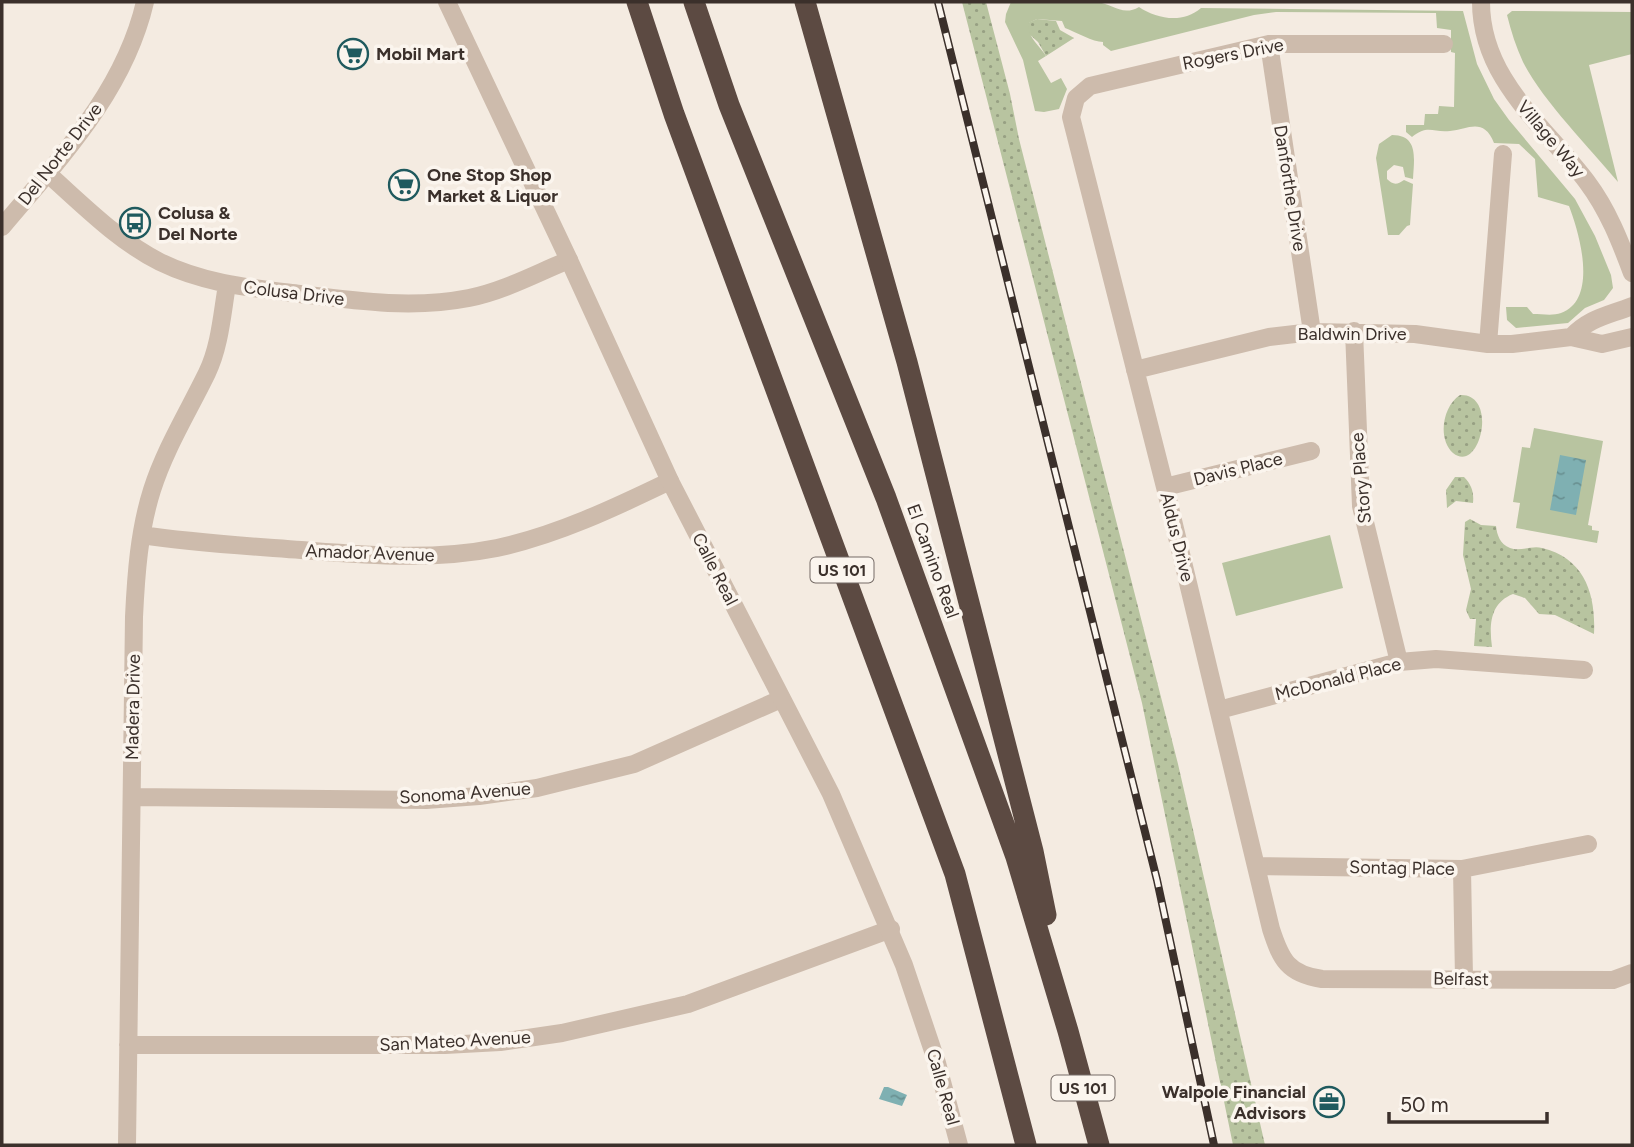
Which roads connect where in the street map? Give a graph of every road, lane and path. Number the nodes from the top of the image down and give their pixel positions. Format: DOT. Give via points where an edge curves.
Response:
graph roads {
  1 [pos="145,2"];
  2 [pos="447,2"];
  3 [pos="629,2"];
  4 [pos="638,2"];
  5 [pos="694,2"];
  6 [pos="805,2"];
  7 [pos="1481,2"];
  8 [pos="1269,44"];
  9 [pos="1444,44"];
  10 [pos="1074,103"];
  11 [pos="674,114"];
  12 [pos="1503,154"];
  13 [pos="47,173"];
  14 [pos="2,227"];
  15 [pos="569,260"];
  16 [pos="1632,273"];
  17 [pos="227,285"];
  18 [pos="1632,306"];
  19 [pos="1312,331"];
  20 [pos="1354,331"];
  21 [pos="1571,337"];
  22 [pos="1632,337"];
  23 [pos="1488,344"];
  24 [pos="1135,370"];
  25 [pos="1311,451"];
  26 [pos="670,481"];
  27 [pos="1165,487"];
  28 [pos="142,535"];
  29 [pos="1399,662"];
  30 [pos="1584,670"];
  31 [pos="782,699"];
  32 [pos="1219,710"];
  33 [pos="132,797"];
  34 [pos="1588,844"];
  35 [pos="1256,866"];
  36 [pos="1462,869"];
  37 [pos="891,929"];
  38 [pos="1290,968"];
  39 [pos="1632,973"];
  40 [pos="1464,978"];
  41 [pos="1068,1031"];
  42 [pos="128,1045"];
  43 [pos="127,1145"];
  44 [pos="959,1145"];
  45 [pos="1026,1145"];
  46 [pos="1099,1145"];
  1 -- 13 [label="street, Del Norte Drive" via="120,69 94,115"];
  2 -- 15 [label="street, Calle Real"];
  3 -- 11 [label="highway"];
  4 -- 11 [label="highway, US 101"];
  5 -- 41 [label="highway, El Camino Real / US 101" via="729,105 890,510 1016,858"];
  6 -- 41 [label="highway" via="907,362 1030,838"];
  7 -- 16 [label="street, Village Way" via="1484,36 1499,72 1598,197"];
  8 -- 9 [label="street, Rogers Drive"];
  8 -- 10 [label="street, Rogers Drive" via="1090,86"];
  8 -- 19 [label="street, Danforthe Drive"];
  10 -- 24 [label="street, Aldus Drive" via="1072,117"];
  11 -- 45 [label="highway, US 101" via="955,874"];
  12 -- 23 [label="street"];
  13 -- 14 [label="street, Del Norte Drive"];
  13 -- 17 [label="street, Colusa Drive" via="125,240 159,261"];
  15 -- 17 [label="street, Colusa Drive" via="502,288 440,303 364,302"];
  15 -- 26 [label="street, Calle Real"];
  17 -- 28 [label="street, Madera Drive" via="214,353 158,474"];
  18 -- 21 [label="street, Baldwin Drive" via="1595,318"];
  19 -- 20 [label="street, Baldwin Drive"];
  19 -- 24 [label="street, Baldwin Drive"];
  20 -- 23 [label="street, Baldwin Drive"];
  20 -- 29 [label="street, Story Place" via="1361,506"];
  21 -- 22 [label="street, Baldwin Drive" via="1602,344"];
  21 -- 23 [label="street, Baldwin Drive"];
  24 -- 27 [label="street, Aldus Drive"];
  25 -- 27 [label="street, Davis Place"];
  26 -- 28 [label="street, Amador Avenue" via="551,533 496,548 443,555 346,554"];
  26 -- 31 [label="street, Calle Real"];
  27 -- 32 [label="street, Aldus Drive"];
  28 -- 33 [label="street, Madera Drive" via="134,617"];
  29 -- 30 [label="street, McDonald Place" via="1436,659"];
  29 -- 32 [label="street, McDonald Place"];
  31 -- 33 [label="street, Sonoma Avenue" via="635,764 537,788 426,800"];
  31 -- 37 [label="street, Calle Real" via="831,793"];
  32 -- 35 [label="street, Aldus Drive"];
  33 -- 42 [label="street, Madera Drive"];
  34 -- 36 [label="street, Sontag Place"];
  35 -- 36 [label="street, Sontag Place"];
  35 -- 38 [label="street, Aldus Drive" via="1271,929"];
  36 -- 40 [label="street"];
  37 -- 42 [label="street, San Mateo Avenue" via="688,1004 562,1033 445,1045"];
  37 -- 44 [label="street, Calle Real" via="937,1063"];
  38 -- 40 [label="street, Belfast" via="1322,979"];
  39 -- 40 [label="street, Belfast" via="1613,980"];
  41 -- 46 [label="highway, El Camino Real / US 101"];
  42 -- 43 [label="street, Madera Drive"];
}
